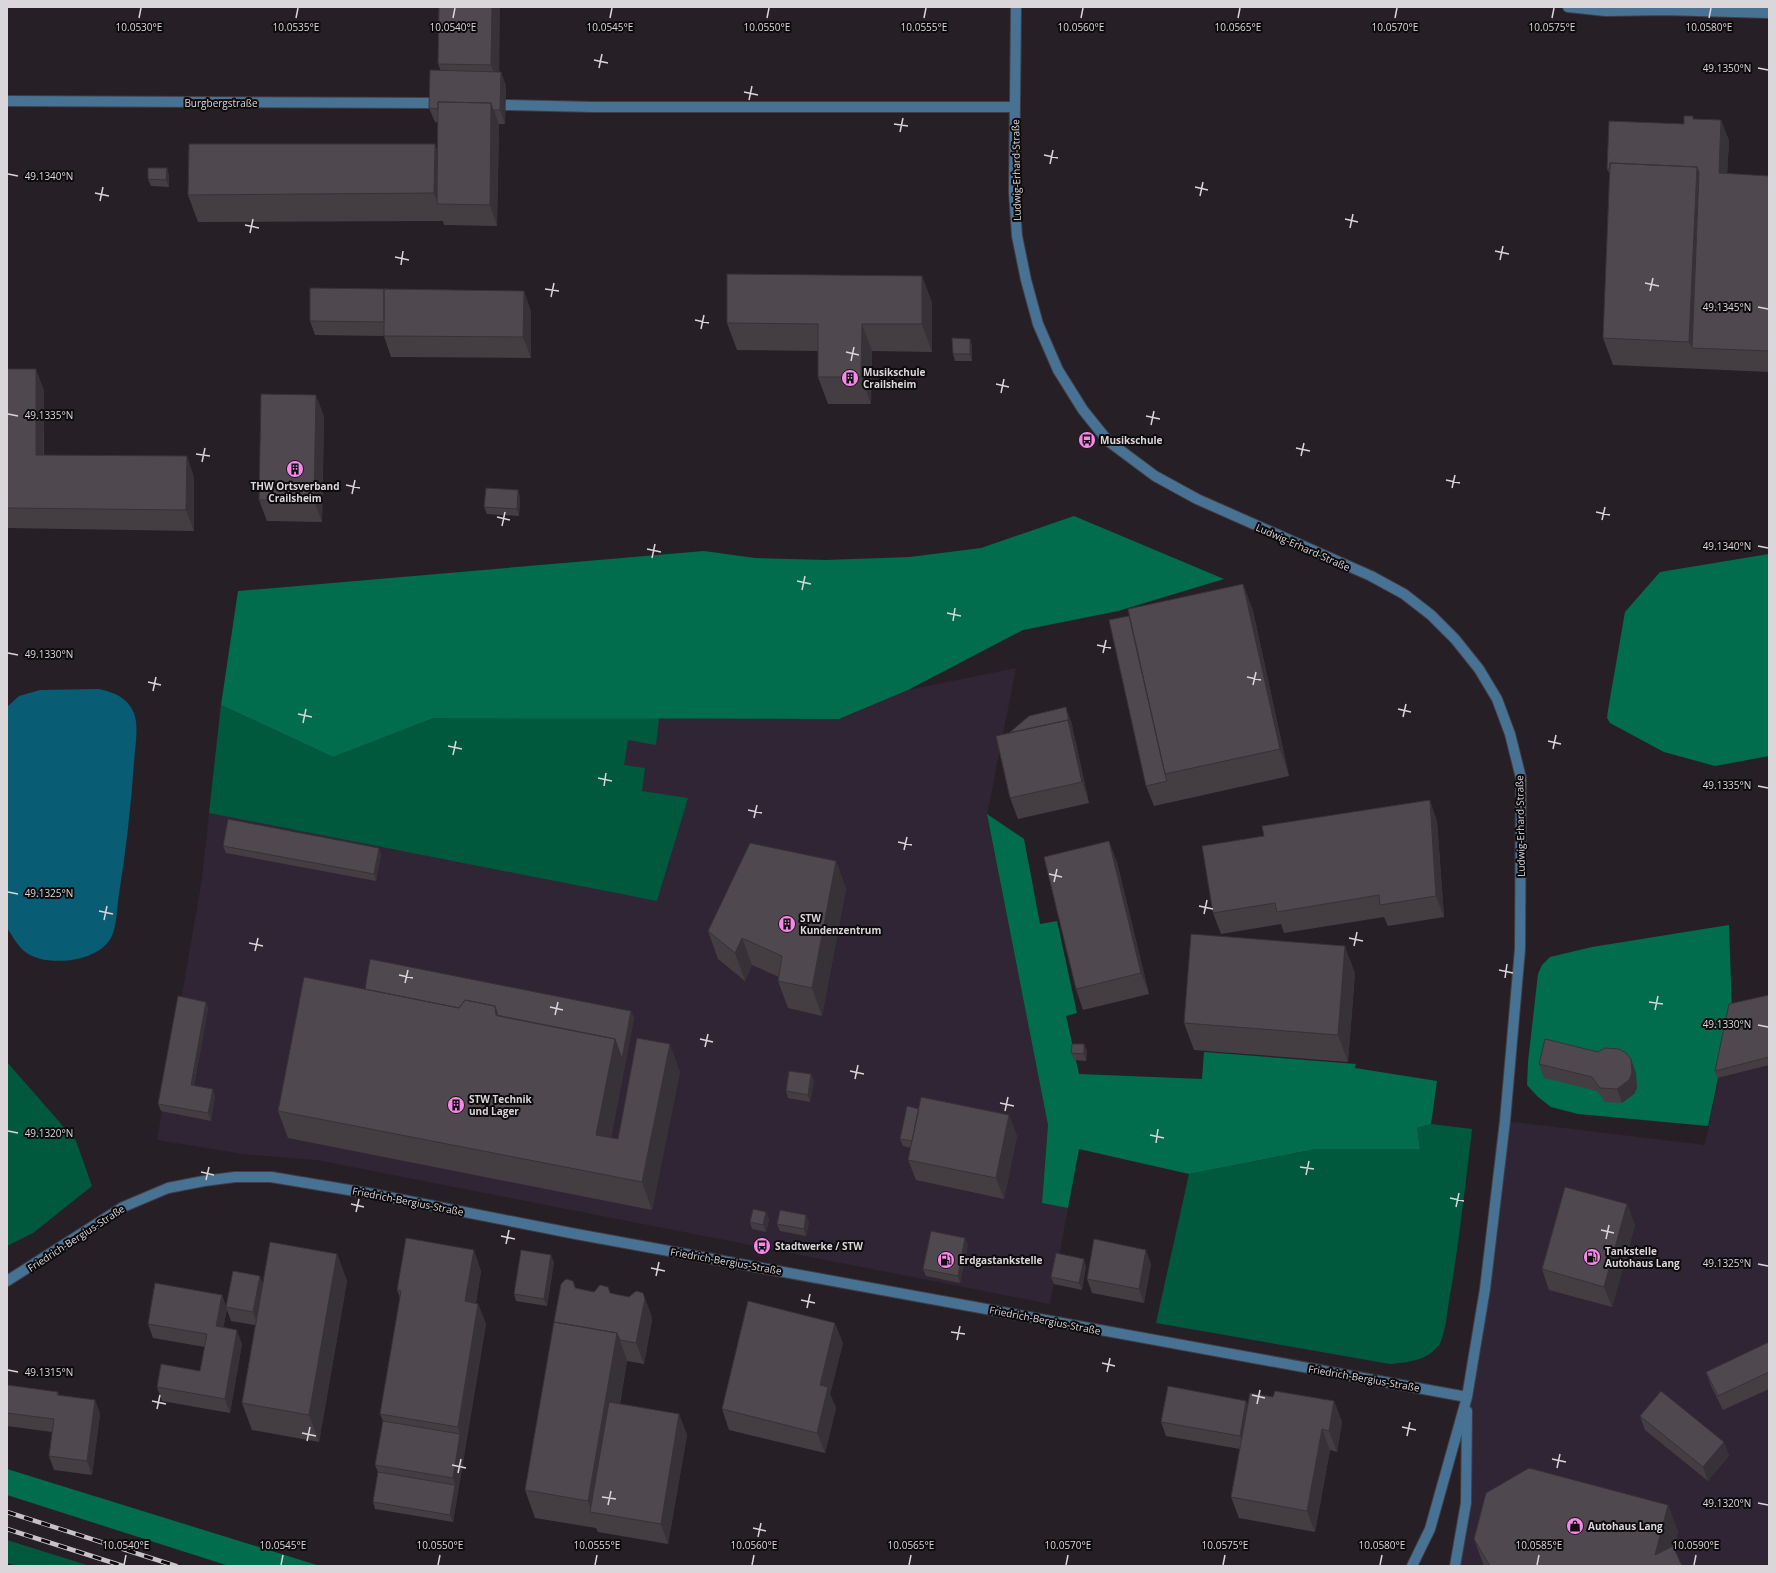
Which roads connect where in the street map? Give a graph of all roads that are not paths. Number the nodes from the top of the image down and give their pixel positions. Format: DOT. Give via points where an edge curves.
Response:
graph roads {
  1 [pos="1016,7"];
  2 [pos="1568,7"];
  3 [pos="1654,7"];
  4 [pos="1666,10"];
  5 [pos="1769,13"];
  6 [pos="7,102"];
  7 [pos="435,104"];
  8 [pos="506,105"];
  9 [pos="1015,107"];
  10 [pos="7,1280"];
  11 [pos="1467,1397"];
  12 [pos="1412,1566"];
  13 [pos="1455,1566"];
  1 -- 9 [label="street, Ludwig-Erhard-Straße"];
  2 -- 4 [label="street" via="1606,11"];
  3 -- 4 [label="street"];
  4 -- 5 [label="street"];
  6 -- 7 [label="street, Burgbergstraße"];
  8 -- 9 [label="street"];
  9 -- 11 [label="street, Ludwig-Erhard-Straße" via="1014,192 1017,236 1030,295 1038,324 1058,370 1083,410 1108,441 1155,476 1197,499 1371,576 1404,594 1431,615 1479,669 1497,699 1510,734 1521,778 1520,949 1505,1121 1485,1289"];
  10 -- 11 [label="street, Friedrich-Bergius-Straße" via="123,1207 161,1191 235,1177 271,1177"];
  11 -- 12 [label="street" via="1430,1528"];
  11 -- 13 [label="street" via="1466,1503"];
}
